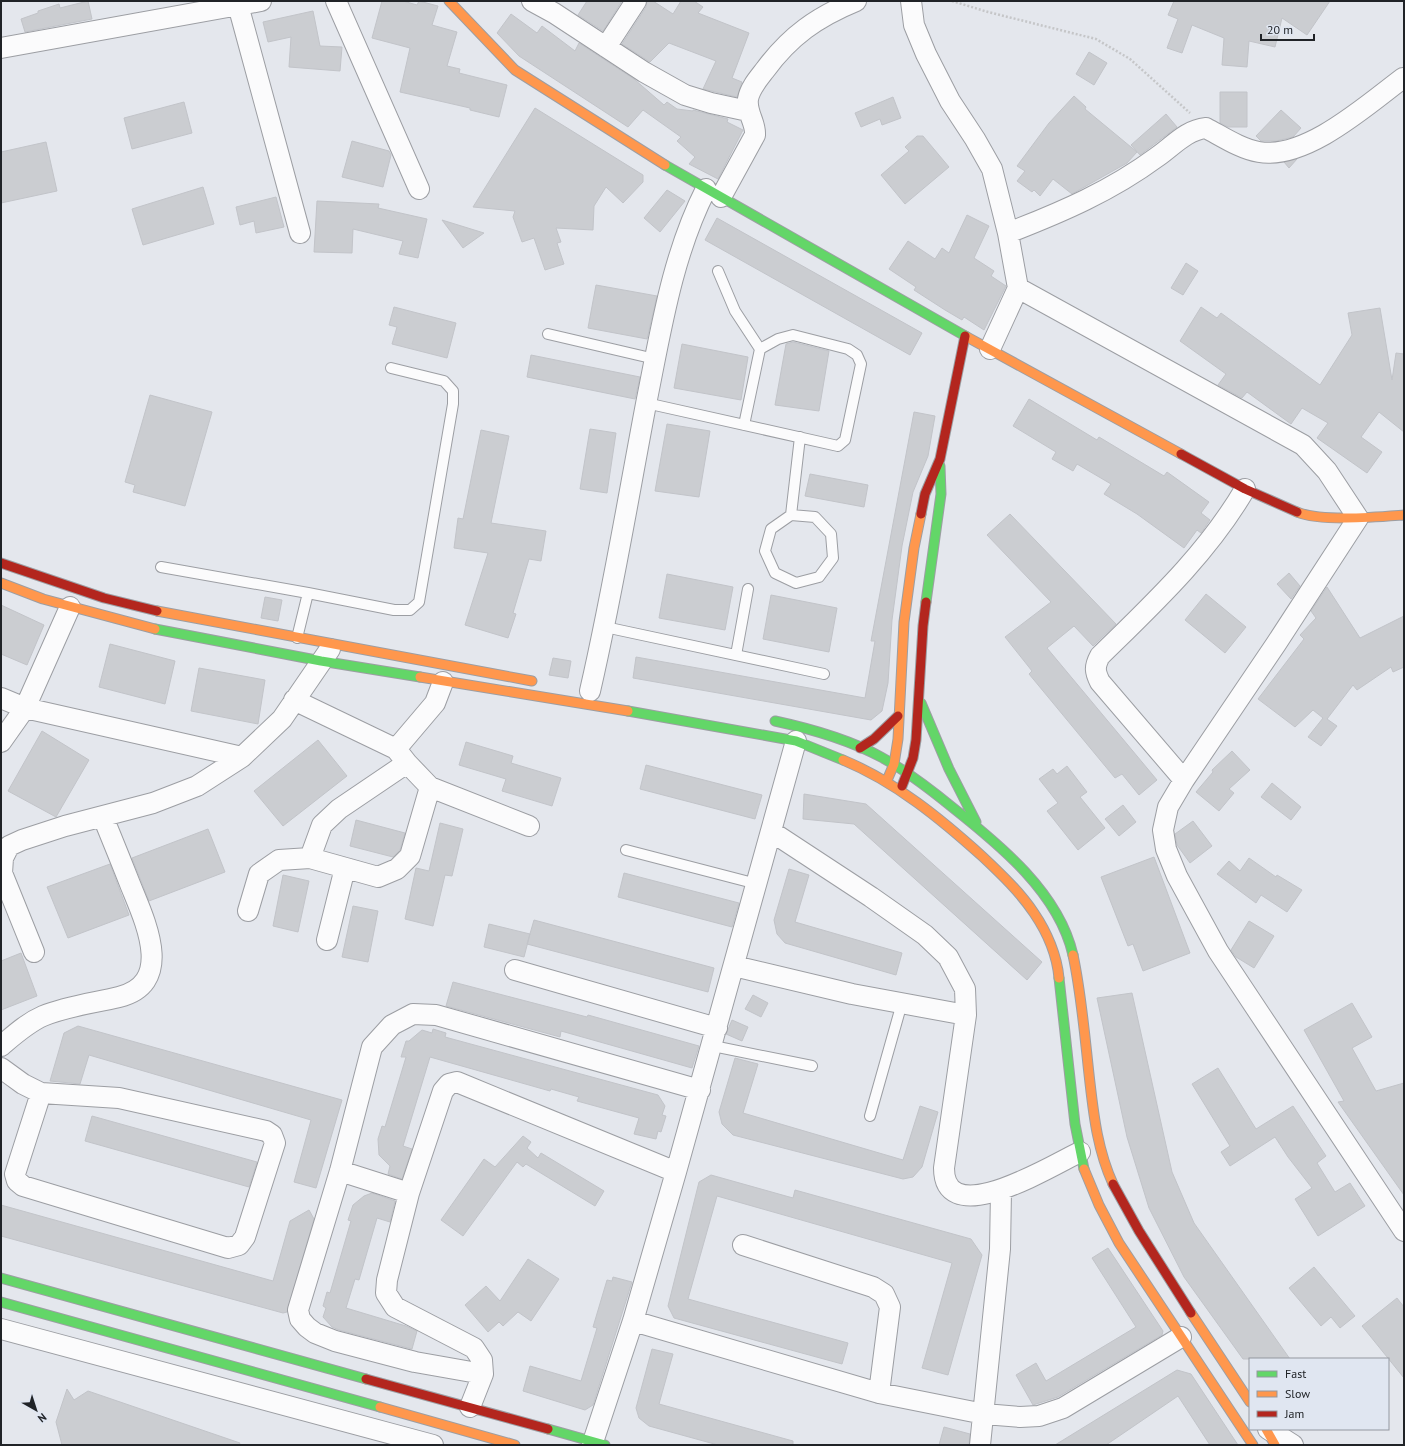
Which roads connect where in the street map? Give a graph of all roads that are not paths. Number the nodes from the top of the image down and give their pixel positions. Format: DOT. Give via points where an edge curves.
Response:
graph roads {
  1 [pos="261,1"];
  2 [pos="336,1"];
  3 [pos="532,1"];
  4 [pos="636,1"];
  5 [pos="856,1"];
  6 [pos="911,1"];
  7 [pos="455,3"];
  8 [pos="238,5"];
  9 [pos="606,47"];
  10 [pos="1,48"];
  11 [pos="1403,78"];
  12 [pos="748,111"];
  13 [pos="419,189"];
  14 [pos="713,193"];
  15 [pos="300,233"];
  16 [pos="1008,233"];
  17 [pos="718,271"];
  18 [pos="1018,288"];
  19 [pos="548,334"];
  20 [pos="965,336"];
  21 [pos="760,349"];
  22 [pos="990,349"];
  23 [pos="655,359"];
  24 [pos="391,368"];
  25 [pos="646,403"];
  26 [pos="744,425"];
  27 [pos="800,437"];
  28 [pos="940,459"];
  29 [pos="1245,489"];
  30 [pos="791,515"];
  31 [pos="1404,515"];
  32 [pos="1358,518"];
  33 [pos="1,563"];
  34 [pos="160,567"];
  35 [pos="1,583"];
  36 [pos="748,589"];
  37 [pos="308,593"];
  38 [pos="70,607"];
  39 [pos="605,627"];
  40 [pos="297,638"];
  41 [pos="334,644"];
  42 [pos="736,655"];
  43 [pos="321,661"];
  44 [pos="824,674"];
  45 [pos="443,682"];
  46 [pos="539,682"];
  47 [pos="590,691"];
  48 [pos="1,698"];
  49 [pos="918,698"];
  50 [pos="294,700"];
  51 [pos="25,708"];
  52 [pos="898,716"];
  53 [pos="762,719"];
  54 [pos="796,741"];
  55 [pos="1,742"];
  56 [pos="860,748"];
  57 [pos="402,756"];
  58 [pos="242,757"];
  59 [pos="894,764"];
  60 [pos="908,772"];
  61 [pos="1184,780"];
  62 [pos="887,782"];
  63 [pos="430,787"];
  64 [pos="900,790"];
  65 [pos="103,816"];
  66 [pos="529,826"];
  67 [pos="979,829"];
  68 [pos="772,832"];
  69 [pos="5,844"];
  70 [pos="626,850"];
  71 [pos="310,858"];
  72 [pos="345,868"];
  73 [pos="757,884"];
  74 [pos="248,911"];
  75 [pos="327,940"];
  76 [pos="34,952"];
  77 [pos="734,966"];
  78 [pos="515,970"];
  79 [pos="902,1003"];
  80 [pos="966,1015"];
  81 [pos="715,1037"];
  82 [pos="1,1046"];
  83 [pos="812,1066"];
  84 [pos="1,1068"];
  85 [pos="700,1090"];
  86 [pos="41,1093"];
  87 [pos="870,1116"];
  88 [pos="1080,1152"];
  89 [pos="340,1171"];
  90 [pos="676,1172"];
  91 [pos="1001,1191"];
  92 [pos="409,1193"];
  93 [pos="1404,1231"];
  94 [pos="743,1245"];
  95 [pos="1,1278"];
  96 [pos="1,1302"];
  97 [pos="633,1322"];
  98 [pos="1,1329"];
  99 [pos="1181,1337"];
  100 [pos="483,1374"];
  101 [pos="879,1393"];
  102 [pos="1249,1400"];
  103 [pos="470,1407"];
  104 [pos="984,1414"];
  105 [pos="1268,1430"];
  106 [pos="1269,1430"];
  107 [pos="462,1438"];
  108 [pos="597,1444"];
  109 [pos="433,1445"];
  110 [pos="515,1445"];
  111 [pos="980,1445"];
  112 [pos="1253,1445"];
  113 [pos="1275,1445"];
  114 [pos="1293,1445"];
  1 -- 8 [label="street"];
  2 -- 13 [label="street"];
  3 -- 9 [label="street"];
  4 -- 9 [label="street"];
  5 -- 12 [label="street" via="830,12 806,27 778,53 755,83 748,99"];
  6 -- 16 [label="street" via="914,25 926,54 950,101 992,169"];
  7 -- 14 [label="main road" via="515,70"];
  8 -- 10 [label="street"];
  8 -- 15 [label="street"];
  9 -- 12 [label="street" via="685,95"];
  11 -- 16 [label="street" via="1327,132 1298,148 1259,152 1206,128 1189,132 1156,158 1098,196"];
  12 -- 14 [label="street" via="756,128 755,135"];
  14 -- 20 [label="main road"];
  14 -- 23 [label="street" via="692,216 669,292"];
  16 -- 18 [label="street"];
  17 -- 21 [label="lane" via="736,311"];
  18 -- 22 [label="street"];
  18 -- 32 [label="street" via="1303,445 1327,471"];
  19 -- 23 [label="lane"];
  20 -- 22 [label="main road"];
  20 -- 28 [label="main road"];
  21 -- 26 [label="lane"];
  21 -- 27 [label="lane" via="778,339 793,335 848,349 857,356 861,364 845,440 838,446"];
  22 -- 29 [label="main road"];
  23 -- 25 [label="street"];
  24 -- 37 [label="lane" via="444,381 453,391 453,404 419,602 410,610 394,610"];
  25 -- 26 [label="lane"];
  25 -- 39 [label="street"];
  26 -- 27 [label="lane"];
  27 -- 30 [label="lane"];
  28 -- 49 [label="main road" via="942,494 923,626"];
  28 -- 52 [label="main road" via="925,494 914,548 904,622"];
  29 -- 32 [label="main road" via="1300,513"];
  29 -- 61 [label="street" via="1214,536 1179,578 1100,656 1095,665 1095,673 1100,682"];
  30 -- 30 [label="lane" via="771,529 765,551 774,573 796,583 819,577 833,558 831,534 814,517"];
  31 -- 32 [label="main road"];
  32 -- 61 [label="street"];
  33 -- 40 [label="main road" via="104,598 171,614"];
  34 -- 37 [label="lane"];
  35 -- 38 [label="main road"];
  36 -- 42 [label="lane"];
  37 -- 40 [label="lane"];
  38 -- 43 [label="main road" via="167,632"];
  38 -- 51 [label="street"];
  39 -- 42 [label="lane"];
  39 -- 47 [label="street"];
  40 -- 41 [label="main road"];
  41 -- 43 [label="street"];
  41 -- 46 [label="main road"];
  42 -- 44 [label="lane"];
  43 -- 45 [label="main road"];
  43 -- 50 [label="street"];
  45 -- 54 [label="main road" via="697,722"];
  45 -- 57 [label="street" via="435,703"];
  48 -- 51 [label="street"];
  49 -- 60 [label="main road" via="916,740"];
  49 -- 67 [label="main road" via="946,763"];
  50 -- 57 [label="street"];
  50 -- 58 [label="street" via="282,719"];
  51 -- 55 [label="street"];
  51 -- 58 [label="street"];
  52 -- 56 [label="main road" via="874,739"];
  52 -- 59 [label="main road"];
  53 -- 56 [label="main road" via="800,726"];
  54 -- 62 [label="main road" via="835,756"];
  54 -- 68 [label="street"];
  56 -- 59 [label="main road"];
  57 -- 63 [label="street"];
  57 -- 71 [label="street" via="322,825"];
  58 -- 65 [label="street" via="197,786 153,803"];
  59 -- 60 [label="main road"];
  59 -- 62 [label="main road"];
  60 -- 64 [label="main road"];
  60 -- 67 [label="main road"];
  61 -- 93 [label="street" via="1168,806 1163,830 1166,849 1177,876 1218,951"];
  62 -- 64 [label="main road"];
  63 -- 66 [label="street"];
  63 -- 72 [label="street" via="410,856 397,869 378,877"];
  64 -- 88 [label="main road" via="960,836 1004,877 1034,913 1048,939 1058,969 1074,1124"];
  65 -- 69 [label="street"];
  65 -- 82 [label="street" via="150,932 152,956 149,973 136,991 42,1016"];
  67 -- 102 [label="main road" via="1019,868 1050,904 1062,925 1070,947 1082,1009 1095,1120 1103,1158 1118,1195 1136,1227"];
  68 -- 73 [label="street"];
  68 -- 80 [label="street" via="871,896 925,935 948,957 966,990"];
  69 -- 76 [label="street" via="2,873"];
  70 -- 73 [label="lane"];
  71 -- 72 [label="street"];
  71 -- 74 [label="street" via="280,860 259,874"];
  72 -- 75 [label="street"];
  73 -- 77 [label="street"];
  77 -- 79 [label="street"];
  77 -- 81 [label="street"];
  78 -- 81 [label="street"];
  79 -- 80 [label="street"];
  79 -- 87 [label="lane"];
  80 -- 91 [label="street" via="944,1179 955,1192 966,1196"];
  81 -- 83 [label="lane"];
  81 -- 85 [label="street"];
  84 -- 86 [label="street"];
  85 -- 89 [label="street" via="436,1015 413,1014 392,1024 372,1047"];
  85 -- 90 [label="street"];
  86 -- 86 [label="street" via="119,1098 266,1131 272,1135 275,1143 245,1237 239,1245 228,1248 23,1186 17,1181 15,1174"];
  88 -- 91 [label="street"];
  88 -- 99 [label="main road" via="1083,1167 1099,1205 1119,1243"];
  89 -- 92 [label="street"];
  89 -- 100 [label="street" via="298,1310 300,1319 307,1328 335,1341 415,1362"];
  90 -- 92 [label="street" via="457,1082 442,1090"];
  90 -- 97 [label="street"];
  91 -- 104 [label="street" via="1000,1249"];
  92 -- 100 [label="street" via="387,1280 386,1294 395,1307 474,1348 482,1360"];
  94 -- 101 [label="street" via="873,1287 884,1294 890,1307"];
  95 -- 103 [label="main road"];
  96 -- 107 [label="main road"];
  97 -- 101 [label="street"];
  97 -- 108 [label="street"];
  98 -- 109 [label="street"];
  99 -- 104 [label="street" via="1063,1408 1039,1416"];
  99 -- 112 [label="main road"];
  100 -- 103 [label="street"];
  101 -- 104 [label="street"];
  103 -- 108 [label="main road"];
  104 -- 111 [label="street"];
  105 -- 113 [label="main road"];
  106 -- 114 [label="street"];
  107 -- 110 [label="main road"];
}
